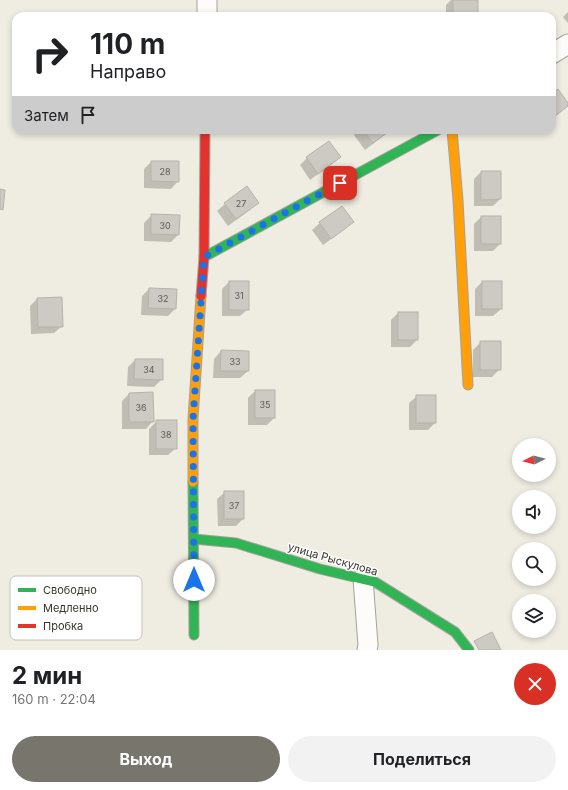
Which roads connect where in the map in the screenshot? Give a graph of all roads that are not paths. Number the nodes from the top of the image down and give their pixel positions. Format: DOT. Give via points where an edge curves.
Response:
graph roads {
  1 [pos="207,0"];
  2 [pos="207,12"];
  3 [pos="568,44"];
  4 [pos="556,52"];
  5 [pos="205,134"];
  6 [pos="431,134"];
  7 [pos="452,134"];
  8 [pos="204,257"];
  9 [pos="468,385"];
  10 [pos="194,539"];
  11 [pos="363,579"];
  12 [pos="194,636"];
  13 [pos="367,650"];
  14 [pos="470,650"];
  1 -- 2 [label="street"];
  3 -- 4 [label="street"];
  5 -- 8 [label="street"];
  6 -- 8 [label="street"];
  7 -- 9 [label="street"];
  8 -- 10 [label="street" via="193,420"];
  10 -- 11 [label="street, улица Рыскулова" via="236,543 320,569"];
  10 -- 12 [label="street"];
  11 -- 13 [label="street"];
  11 -- 14 [label="street, улица Рыскулова" via="375,582 455,632"];
}
